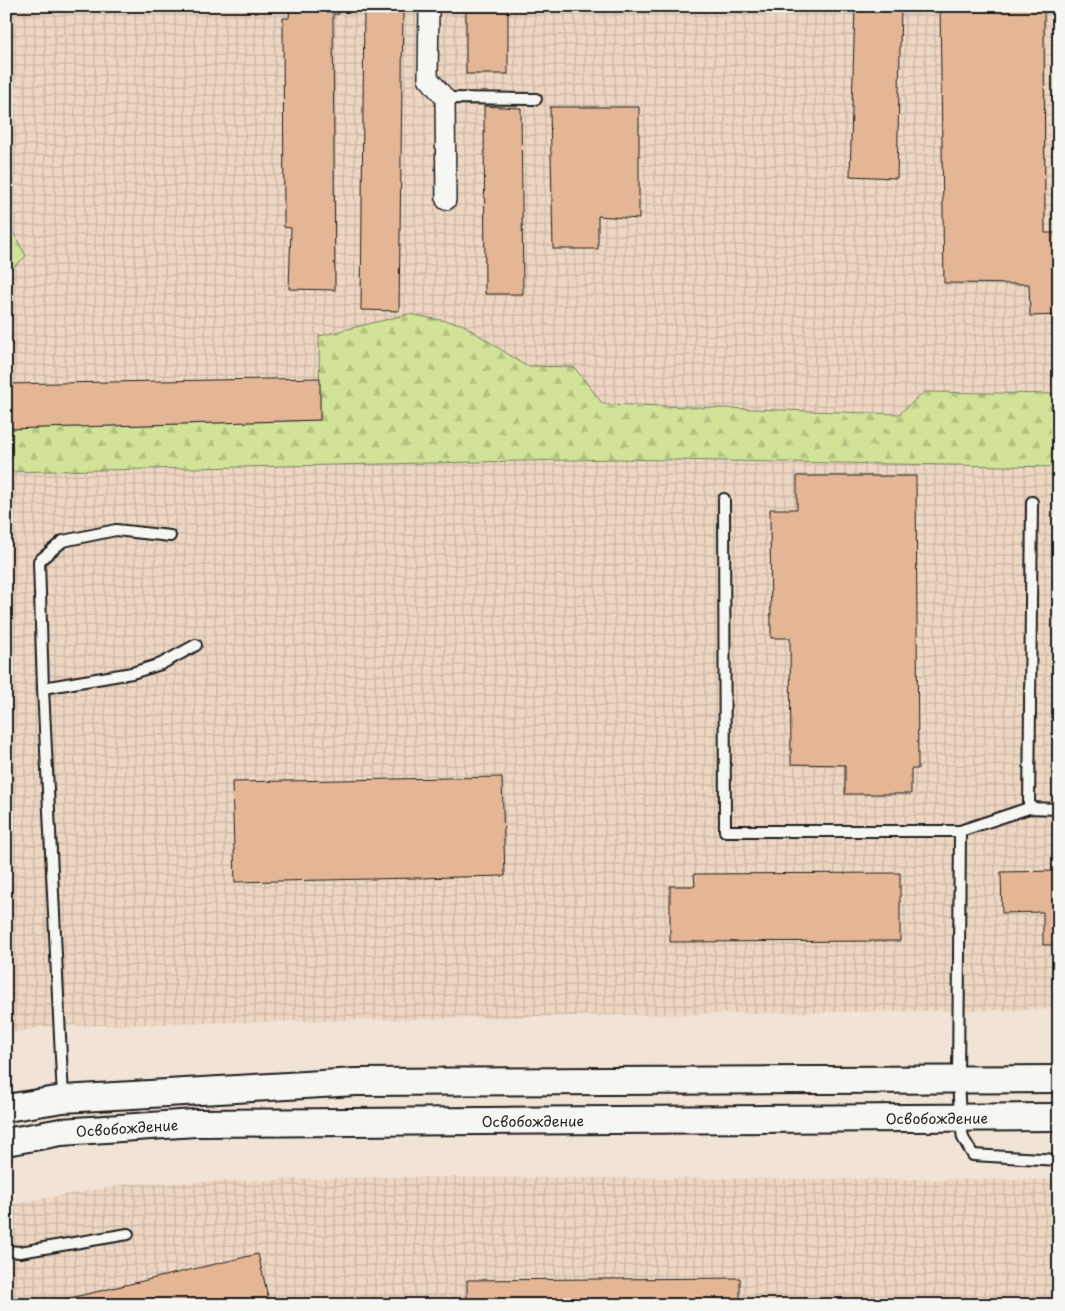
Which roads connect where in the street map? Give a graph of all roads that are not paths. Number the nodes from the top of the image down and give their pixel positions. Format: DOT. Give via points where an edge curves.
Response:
graph roads {
  1 [pos="429,6"];
  2 [pos="445,98"];
  3 [pos="536,99"];
  4 [pos="446,200"];
  5 [pos="724,499"];
  6 [pos="1032,502"];
  7 [pos="170,536"];
  8 [pos="196,645"];
  9 [pos="43,688"];
  10 [pos="1029,808"];
  11 [pos="1059,809"];
  12 [pos="960,830"];
  13 [pos="958,1079"];
  14 [pos="1059,1079"];
  15 [pos="63,1099"];
  16 [pos="6,1108"];
  17 [pos="1059,1117"];
  18 [pos="960,1118"];
  19 [pos="6,1142"];
  20 [pos="1059,1160"];
  21 [pos="128,1234"];
  22 [pos="6,1251"];
  1 -- 2 [label="street" via="428,78"];
  2 -- 3 [label="lane"];
  2 -- 4 [label="street"];
  5 -- 12 [label="lane" via="725,831"];
  6 -- 10 [label="lane"];
  7 -- 9 [label="lane" via="116,530 63,541 38,561"];
  8 -- 9 [label="lane" via="161,664 132,673"];
  9 -- 15 [label="lane"];
  10 -- 11 [label="lane"];
  10 -- 12 [label="lane"];
  12 -- 13 [label="lane"];
  13 -- 14 [label="street"];
  13 -- 15 [label="street" via="356,1082"];
  13 -- 18 [label="lane"];
  15 -- 16 [label="street"];
  17 -- 18 [label="street, Освобождение"];
  18 -- 19 [label="street, Освобождение" via="196,1123 61,1132"];
  18 -- 20 [label="lane" via="963,1138 973,1155"];
  21 -- 22 [label="lane" via="20,1252"];
}
